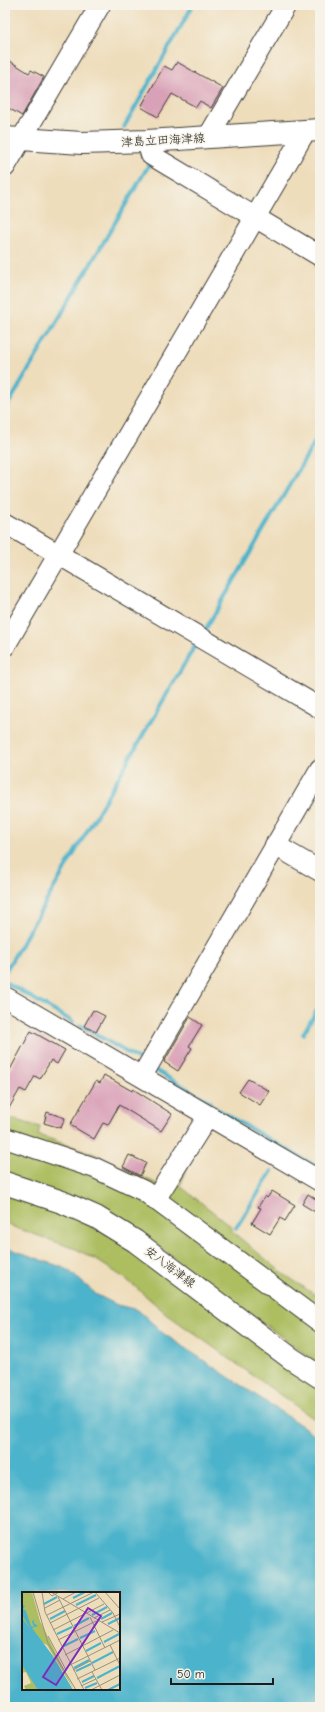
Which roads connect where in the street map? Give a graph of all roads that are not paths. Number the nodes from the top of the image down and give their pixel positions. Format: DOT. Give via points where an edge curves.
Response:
graph roads {
  1 [pos="100,5"];
  2 [pos="286,5"];
  3 [pos="312,131"];
  4 [pos="13,138"];
  5 [pos="208,138"];
  6 [pos="147,141"];
  7 [pos="5,167"];
  8 [pos="255,218"];
  9 [pos="320,256"];
  10 [pos="5,523"];
  11 [pos="59,554"];
  12 [pos="5,646"];
  13 [pos="320,708"];
  14 [pos="320,769"];
  15 [pos="275,845"];
  16 [pos="320,871"];
  17 [pos="5,997"];
  18 [pos="142,1076"];
  19 [pos="208,1116"];
  20 [pos="5,1138"];
  21 [pos="320,1181"];
  22 [pos="5,1183"];
  23 [pos="155,1200"];
  24 [pos="320,1322"];
  25 [pos="320,1377"];
  1 -- 4 [label="street"];
  2 -- 5 [label="street"];
  3 -- 5 [label="main road, 津島立田海津線"];
  3 -- 8 [label="street"];
  4 -- 6 [label="main road, 津島立田海津線" via="82,143"];
  4 -- 7 [label="street"];
  5 -- 6 [label="main road, 津島立田海津線"];
  6 -- 8 [label="street" via="151,155"];
  8 -- 9 [label="street"];
  8 -- 11 [label="street"];
  10 -- 11 [label="street"];
  11 -- 12 [label="street"];
  11 -- 13 [label="street"];
  14 -- 15 [label="street"];
  15 -- 16 [label="street"];
  15 -- 18 [label="street"];
  17 -- 18 [label="street"];
  18 -- 19 [label="street"];
  19 -- 21 [label="street"];
  19 -- 23 [label="street"];
  20 -- 23 [label="street" via="95,1168 144,1191"];
  22 -- 25 [label="main road, 安八海津線" via="62,1202 96,1217 135,1241 292,1359"];
  23 -- 24 [label="street"];
}
